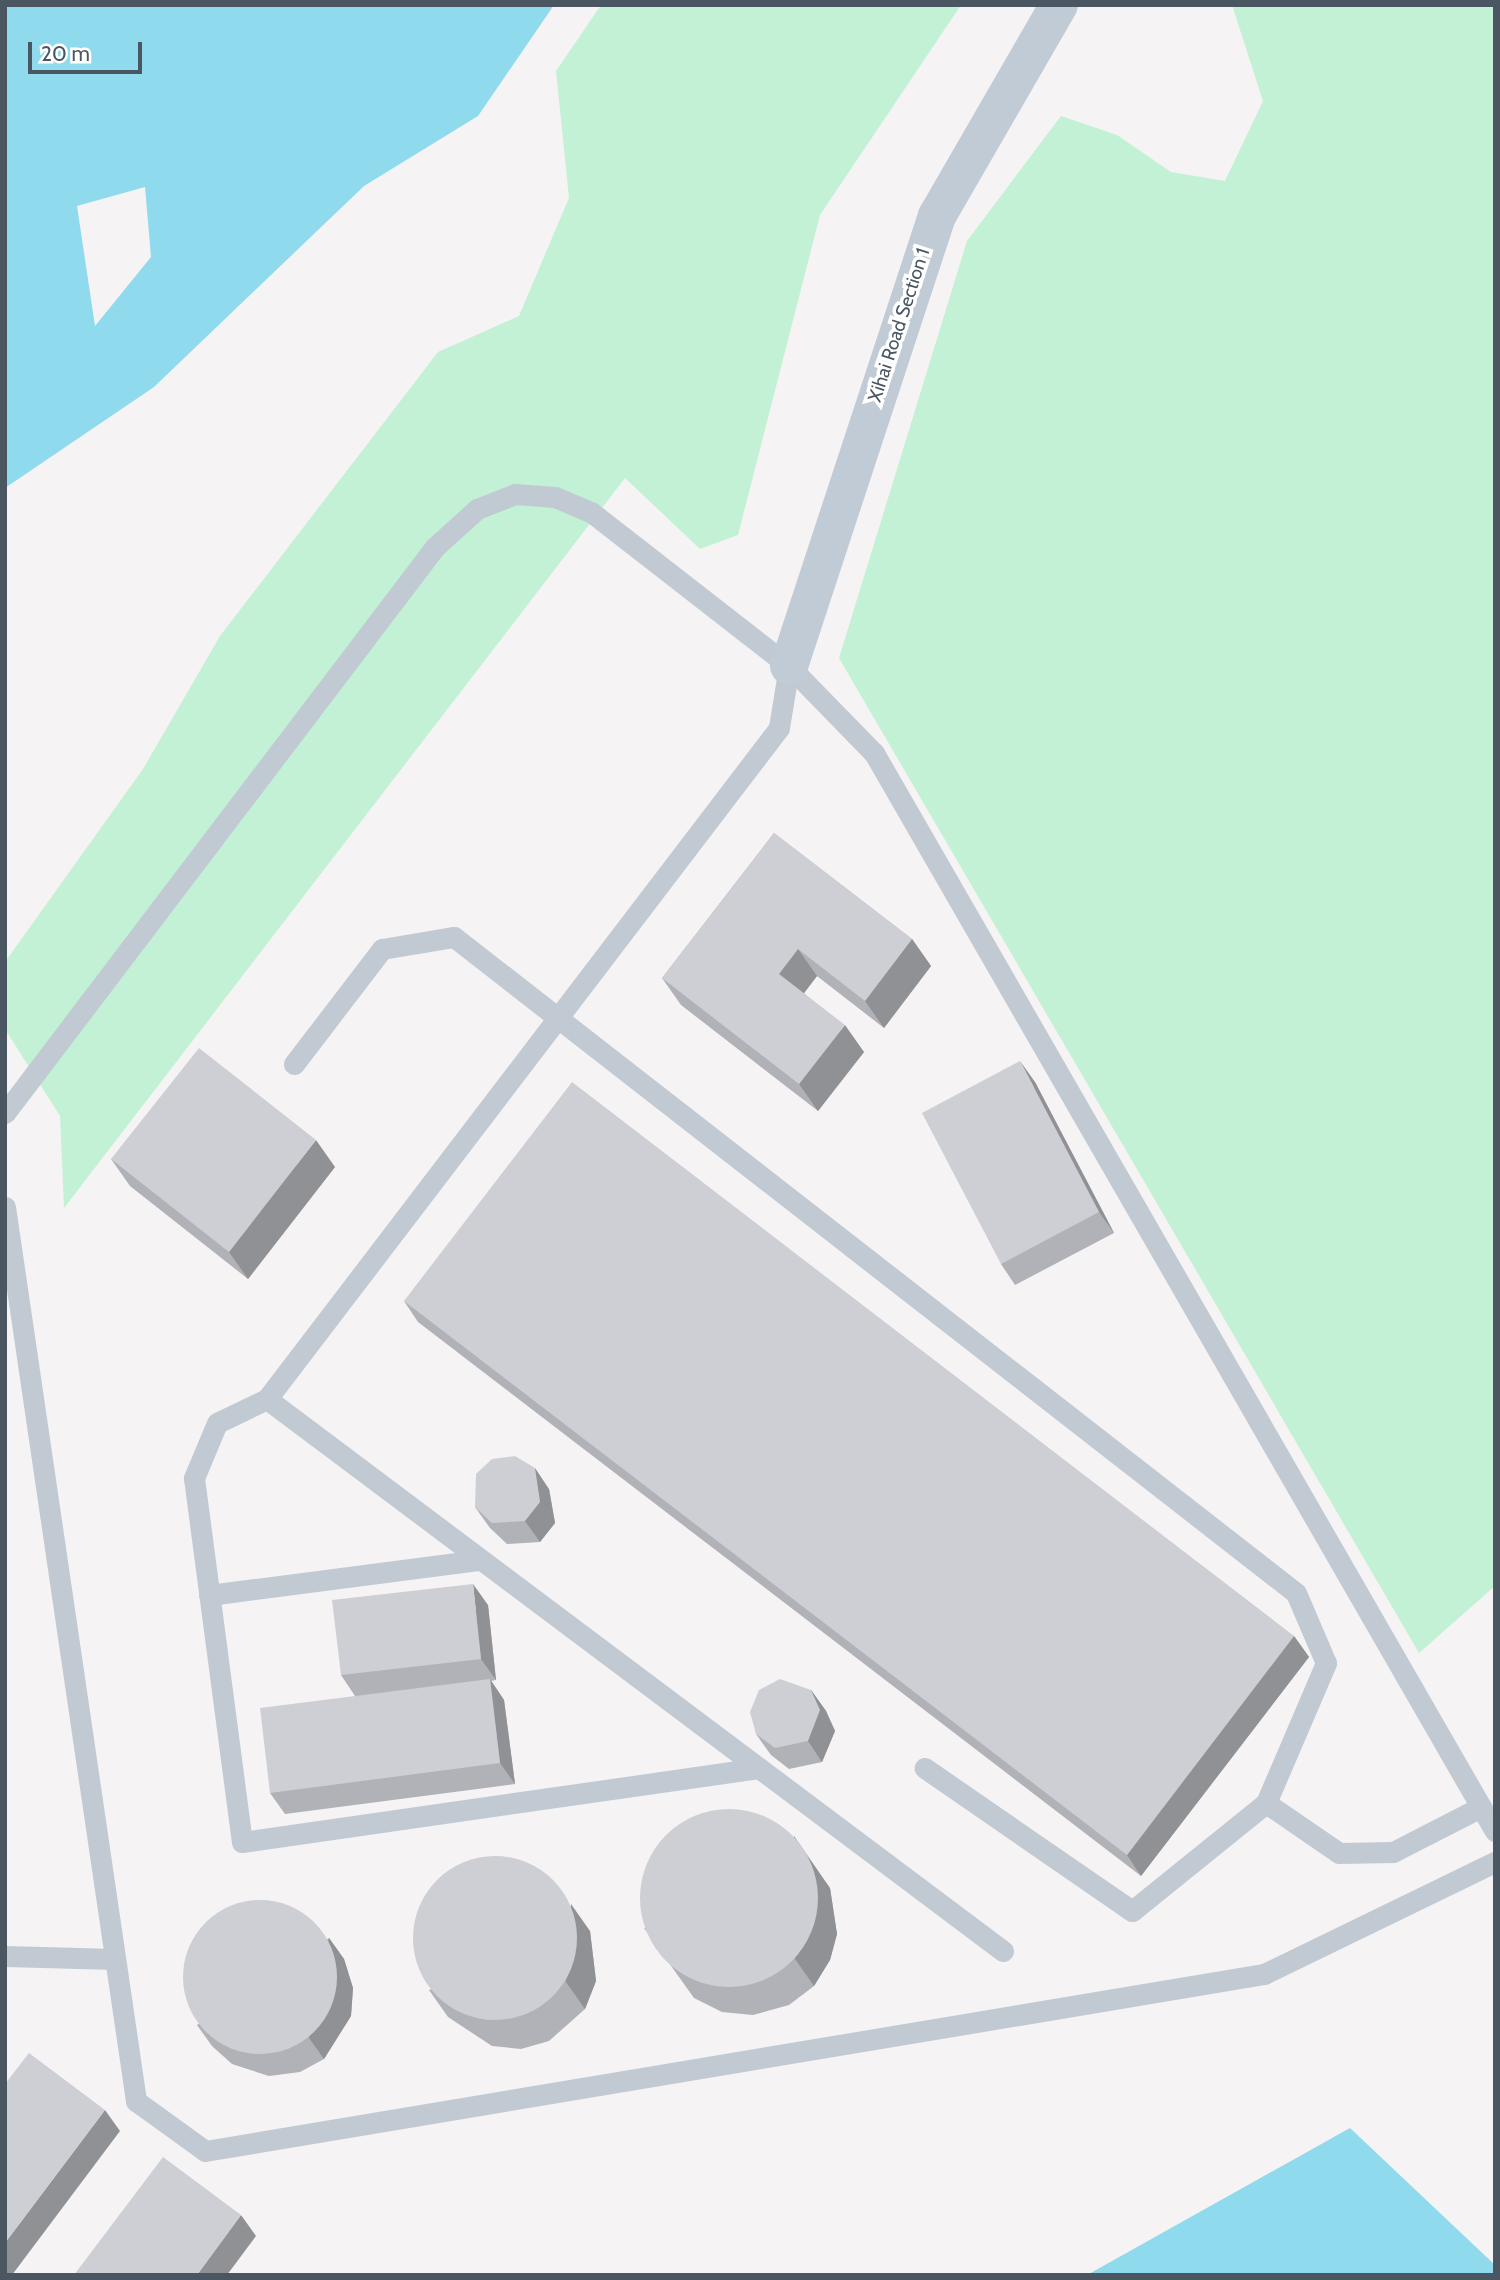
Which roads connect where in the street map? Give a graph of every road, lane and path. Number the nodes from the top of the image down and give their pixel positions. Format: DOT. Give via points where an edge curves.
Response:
graph roads {
  1 [pos="1059,5"];
  2 [pos="789,666"];
  3 [pos="556,1020"];
  4 [pos="294,1064"];
  5 [pos="5,1113"];
  6 [pos="5,1207"];
  7 [pos="267,1399"];
  8 [pos="481,1559"];
  9 [pos="209,1595"];
  10 [pos="759,1768"];
  11 [pos="925,1768"];
  12 [pos="1266,1803"];
  13 [pos="1481,1807"];
  14 [pos="1495,1831"];
  15 [pos="1495,1862"];
  16 [pos="1003,1951"];
  17 [pos="5,1956"];
  18 [pos="115,1959"];
  1 -- 2 [label="main road, Xihai Road Section 1" via="937,216"];
  2 -- 3 [label="lane" via="779,728"];
  2 -- 5 [label="lane" via="591,512 555,497 515,494 477,509 435,547"];
  2 -- 13 [label="lane" via="844,718 894,783"];
  3 -- 4 [label="lane" via="454,937 382,949"];
  3 -- 7 [label="lane"];
  3 -- 12 [label="lane" via="1296,1594 1326,1663"];
  6 -- 18 [label="lane"];
  7 -- 8 [label="lane"];
  7 -- 9 [label="lane" via="217,1423 194,1478"];
  8 -- 9 [label="lane"];
  8 -- 10 [label="lane"];
  9 -- 10 [label="lane" via="242,1842"];
  10 -- 16 [label="lane"];
  11 -- 12 [label="lane" via="1132,1911"];
  12 -- 13 [label="lane" via="1339,1853 1393,1853"];
  13 -- 14 [label="lane"];
  15 -- 18 [label="lane" via="1264,1974 205,2151 136,2101"];
  17 -- 18 [label="lane"];
}
